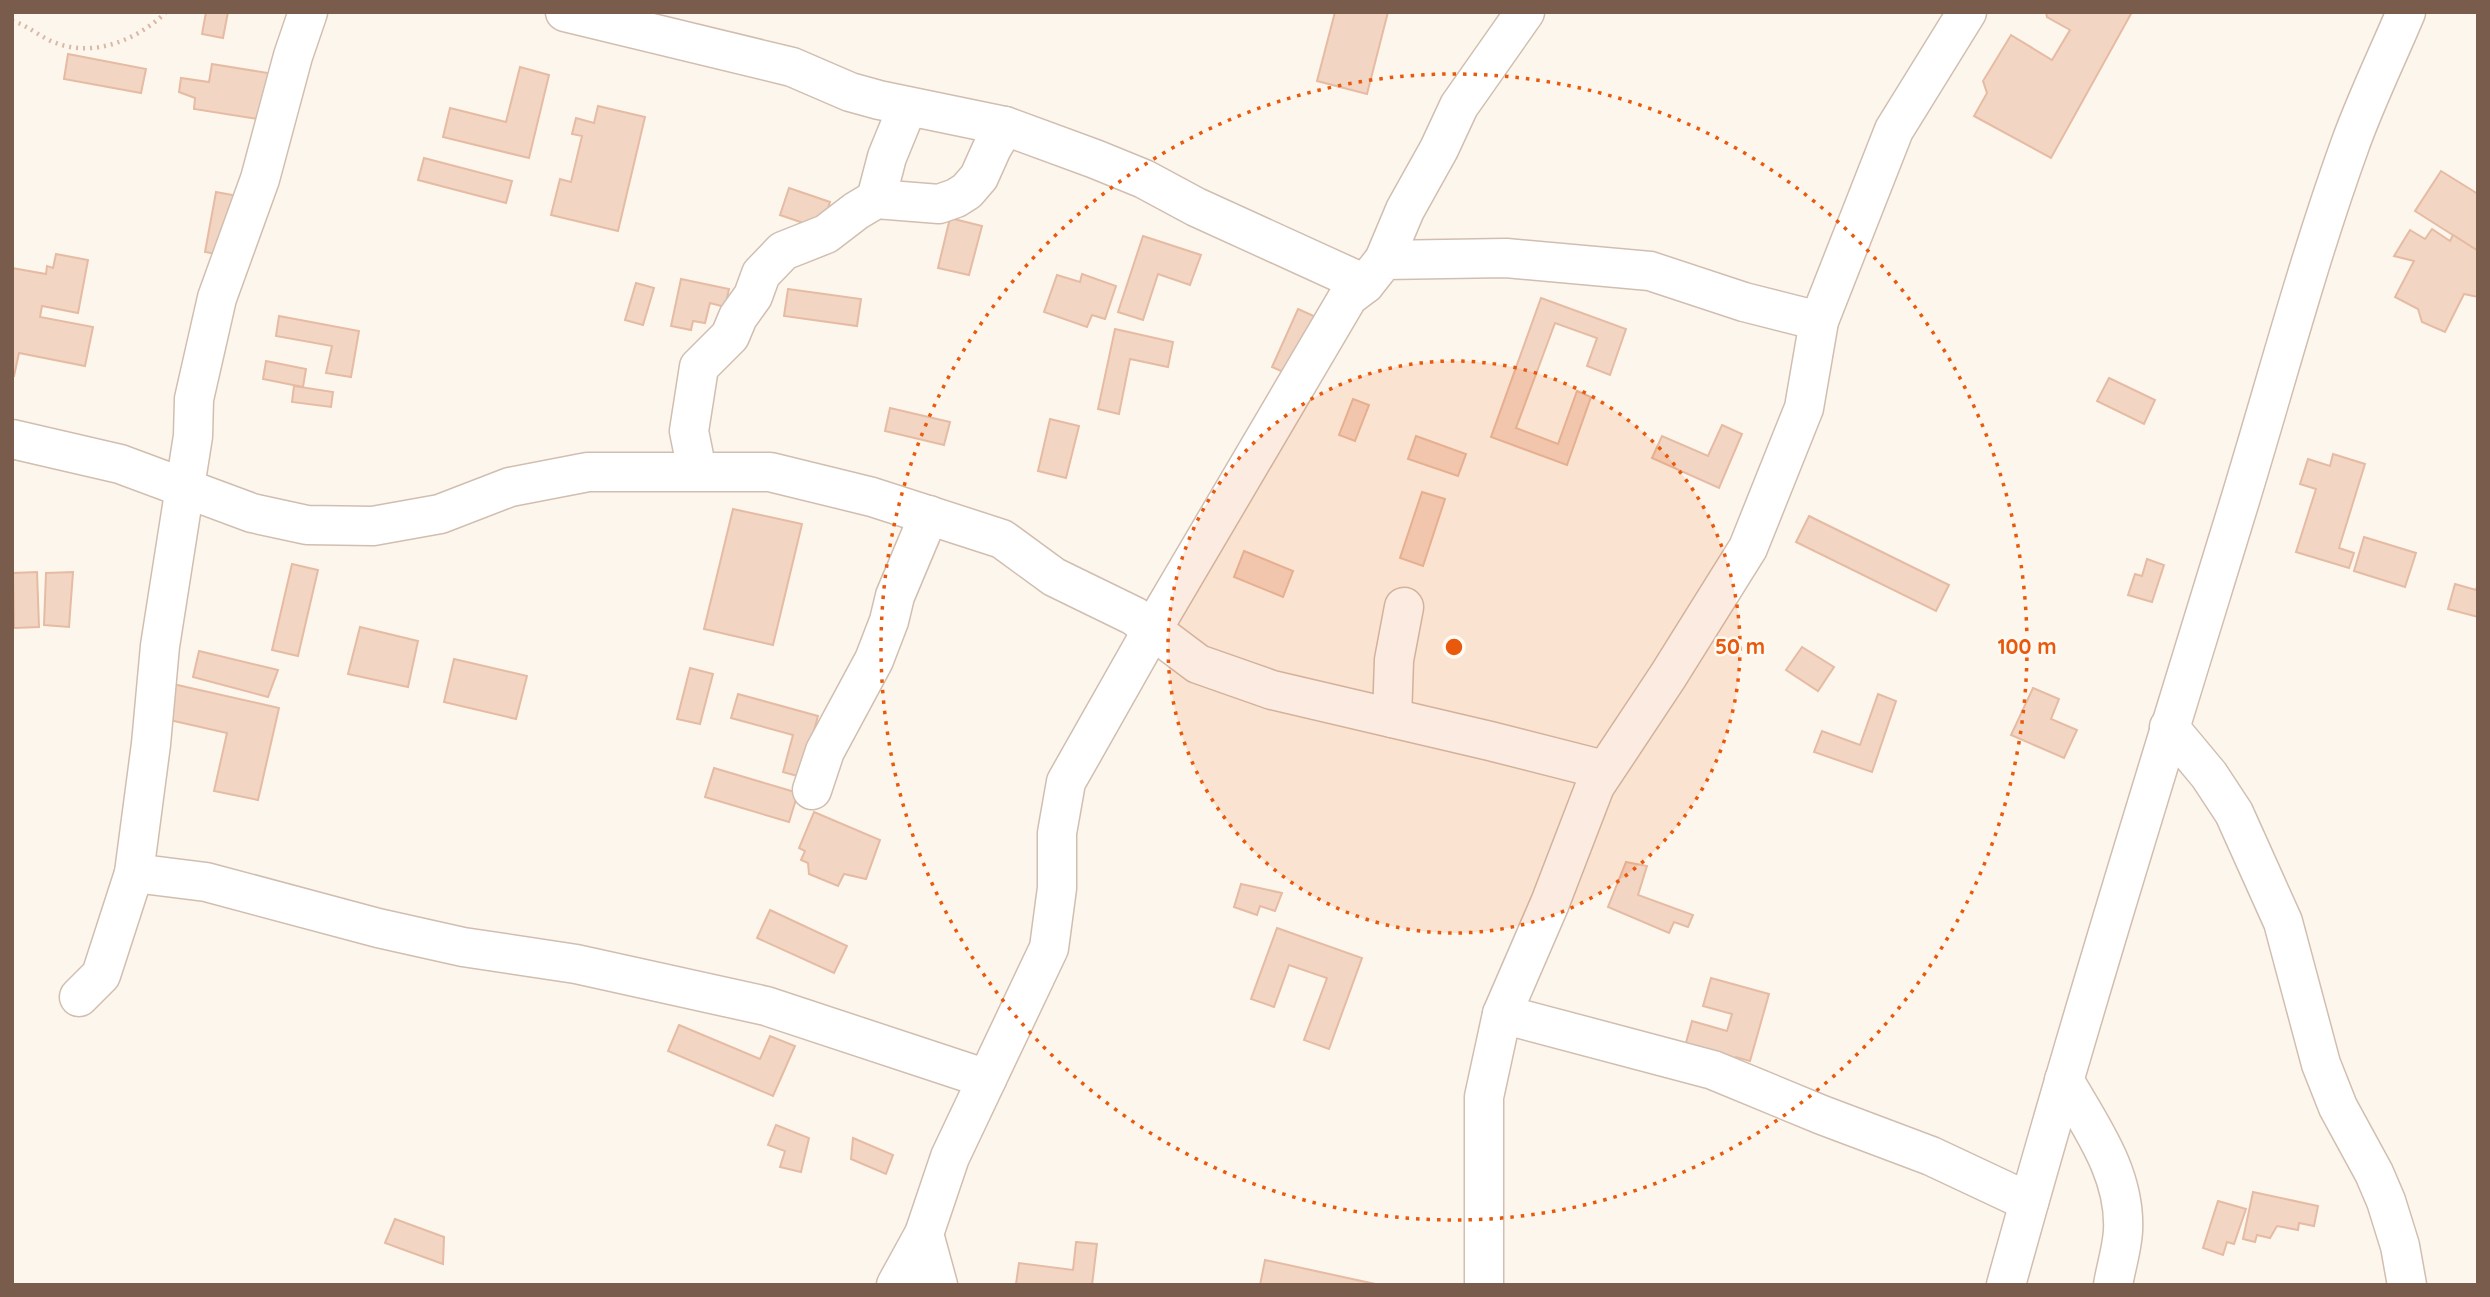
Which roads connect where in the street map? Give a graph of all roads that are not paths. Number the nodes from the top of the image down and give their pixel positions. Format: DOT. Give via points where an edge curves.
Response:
graph roads {
  1 [pos="308,12"];
  2 [pos="565,12"];
  3 [pos="1525,12"];
  4 [pos="1967,12"];
  5 [pos="2406,12"];
  6 [pos="907,108"];
  7 [pos="1005,127"];
  8 [pos="876,199"];
  9 [pos="1375,272"];
  10 [pos="1819,321"];
  11 [pos="12,439"];
  12 [pos="697,471"];
  13 [pos="184,488"];
  14 [pos="929,515"];
  15 [pos="1404,607"];
  16 [pos="1152,630"];
  17 [pos="1392,718"];
  18 [pos="2169,727"];
  19 [pos="1604,770"];
  20 [pos="812,790"];
  21 [pos="134,873"];
  22 [pos="79,997"];
  23 [pos="1502,1014"];
  24 [pos="987,1079"];
  25 [pos="2064,1080"];
  26 [pos="2029,1202"];
  27 [pos="924,1234"];
  28 [pos="896,1285"];
  29 [pos="938,1285"];
  30 [pos="1484,1285"];
  31 [pos="2006,1285"];
  32 [pos="2113,1285"];
  33 [pos="2407,1285"];
  1 -- 13 [label="street" via="260,179 217,298 194,399"];
  2 -- 6 [label="street" via="792,67 850,92"];
  3 -- 9 [label="street" via="1459,106"];
  4 -- 10 [label="street" via="1894,130"];
  5 -- 18 [label="street" via="2352,140 2309,268"];
  6 -- 7 [label="street"];
  6 -- 8 [label="street"];
  7 -- 8 [label="street" via="979,177 956,198 940,204"];
  7 -- 9 [label="street" via="1144,179 1196,207"];
  8 -- 12 [label="street" via="827,234 783,251 761,274 730,336 699,367 689,430"];
  9 -- 10 [label="street" via="1506,258 1650,271"];
  9 -- 16 [label="street" via="1348,297"];
  10 -- 19 [label="street" via="1804,408 1748,548"];
  11 -- 13 [label="street" via="120,464"];
  12 -- 13 [label="street" via="588,472 510,487 440,514 373,526 307,525 252,513"];
  12 -- 14 [label="street" via="770,472"];
  13 -- 21 [label="street"];
  14 -- 16 [label="street" via="1002,539 1054,578 1134,616"];
  14 -- 20 [label="street" via="874,660 825,751"];
  15 -- 17 [label="street" via="1394,660"];
  16 -- 17 [label="street" via="1198,664 1272,691"];
  16 -- 24 [label="street" via="1066,782 1057,833 1057,888 1049,948"];
  17 -- 19 [label="street"];
  18 -- 25 [label="street"];
  18 -- 33 [label="street" via="2234,813 2283,922 2321,1064 2386,1200"];
  19 -- 23 [label="street"];
  21 -- 22 [label="street" via="101,975"];
  21 -- 24 [label="street" via="206,882 439,942 576,964 766,1006"];
  23 -- 26 [label="street" via="1713,1070 1931,1156"];
  23 -- 30 [label="street" via="1484,1097"];
  24 -- 27 [label="street" via="950,1157"];
  25 -- 26 [label="street"];
  25 -- 32 [label="street" via="2103,1146 2118,1183 2123,1230"];
  26 -- 31 [label="street"];
  27 -- 28 [label="street"];
  27 -- 29 [label="street"];
}
